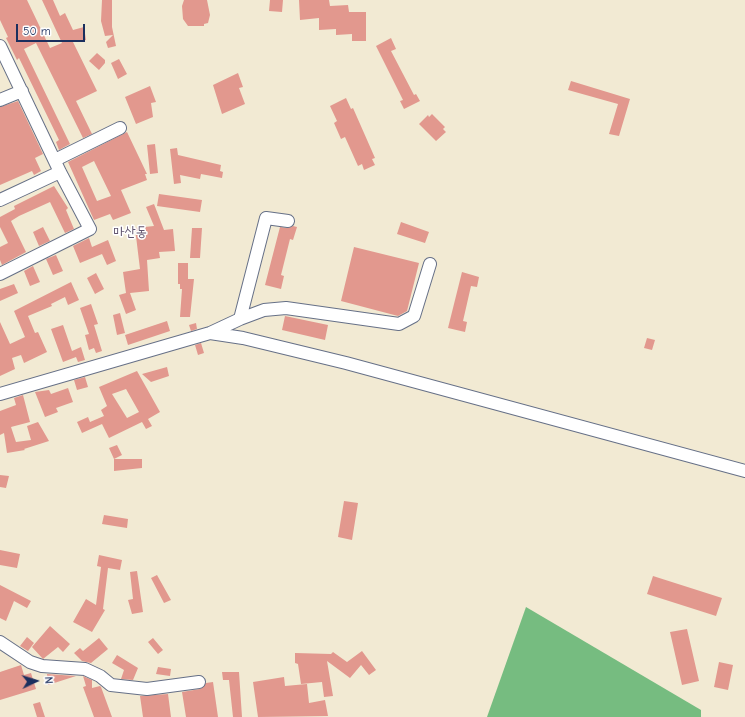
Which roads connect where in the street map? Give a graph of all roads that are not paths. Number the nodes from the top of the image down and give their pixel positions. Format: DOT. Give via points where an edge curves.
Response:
graph roads {
  1 [pos="0,46"];
  2 [pos="22,91"];
  3 [pos="0,100"];
  4 [pos="120,128"];
  5 [pos="55,160"];
  6 [pos="60,172"];
  7 [pos="0,200"];
  8 [pos="288,222"];
  9 [pos="430,264"];
  10 [pos="0,274"];
  11 [pos="240,319"];
  12 [pos="210,333"];
  13 [pos="0,394"];
  14 [pos="745,471"];
  15 [pos="0,642"];
  16 [pos="199,682"];
  1 -- 2 [label="street"];
  2 -- 3 [label="street"];
  2 -- 5 [label="street"];
  4 -- 5 [label="street"];
  5 -- 6 [label="street"];
  6 -- 7 [label="street"];
  6 -- 10 [label="street" via="90,229"];
  8 -- 11 [label="street" via="266,218"];
  9 -- 11 [label="street" via="414,316 399,324 286,308 264,310"];
  11 -- 12 [label="street"];
  12 -- 13 [label="street"];
  12 -- 14 [label="street" via="243,338 346,363"];
  15 -- 16 [label="street" via="30,662 42,666 85,669 111,685 146,689"];
}
